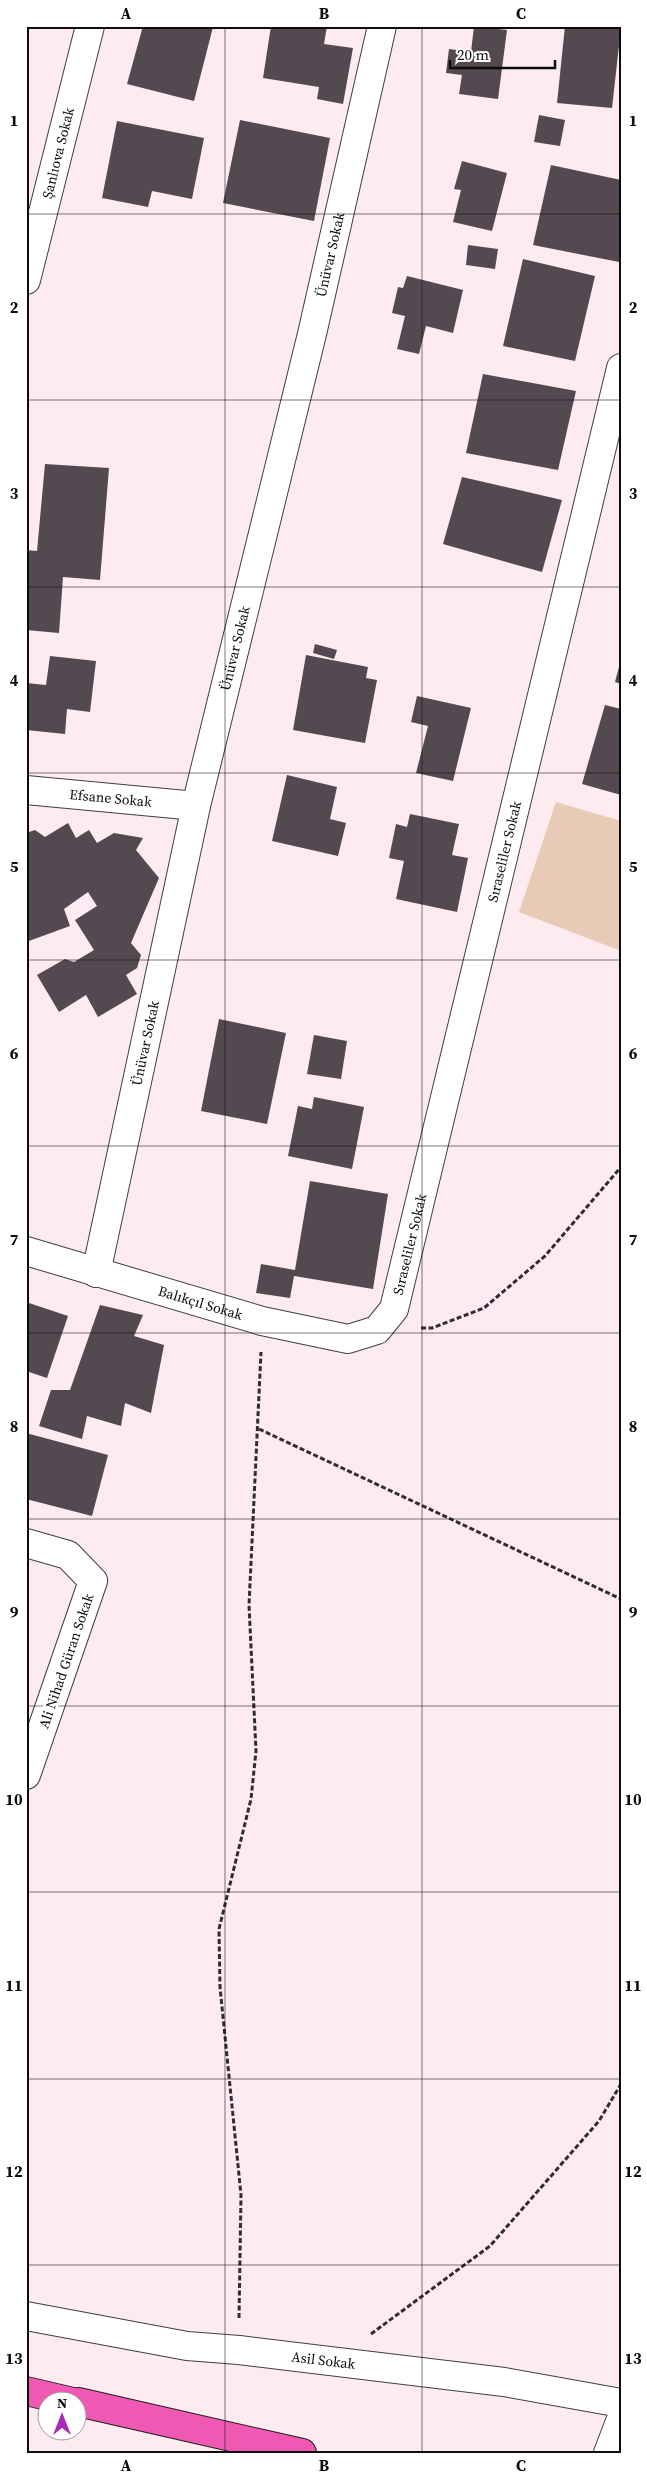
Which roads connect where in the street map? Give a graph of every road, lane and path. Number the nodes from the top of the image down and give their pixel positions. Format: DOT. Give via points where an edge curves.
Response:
graph roads {
  1 [pos="90,26"];
  2 [pos="382,26"];
  3 [pos="26,280"];
  4 [pos="621,368"];
  5 [pos="26,790"];
  6 [pos="196,806"];
  7 [pos="621,1167"];
  8 [pos="26,1251"];
  9 [pos="96,1273"];
  10 [pos="262,1322"];
  11 [pos="377,1330"];
  12 [pos="259,1429"];
  13 [pos="26,1543"];
  14 [pos="621,1599"];
  15 [pos="26,1775"];
  16 [pos="621,2084"];
  17 [pos="26,2316"];
  18 [pos="239,2350"];
  19 [pos="334,2361"];
  20 [pos="88,2404"];
  21 [pos="621,2404"];
  22 [pos="621,2419"];
  23 [pos="302,2453"];
  24 [pos="608,2453"];
  1 -- 3 [label="street, Şanlıova Sokak"];
  2 -- 6 [label="street, Ünüvar Sokak" via="312,334"];
  4 -- 11 [label="street, Sıraseliler Sokak" via="394,1309"];
  5 -- 6 [label="street, Efsane Sokak"];
  6 -- 9 [label="street, Ünüvar Sokak"];
  7 -- 11 [label="path" via="545,1256 484,1308 432,1328"];
  8 -- 9 [label="street, Balıkçıl Sokak"];
  9 -- 10 [label="street, Balıkçıl Sokak"];
  10 -- 11 [label="street, Balıkçıl Sokak" via="348,1339"];
  10 -- 12 [label="path"];
  12 -- 14 [label="path"];
  12 -- 18 [label="path" via="249,1604 256,1751 251,1800 219,1929 220,1987 241,2195"];
  13 -- 15 [label="street, Ali Nihad Güran Sokak" via="68,1555 93,1581"];
  16 -- 19 [label="path" via="599,2121 490,2246"];
  17 -- 18 [label="street, Asil Sokak" via="187,2346"];
  18 -- 19 [label="street, Asil Sokak"];
  19 -- 21 [label="street, Asil Sokak" via="504,2382"];
  20 -- 23 [label="highway"];
  22 -- 24 [label="street"];
}
